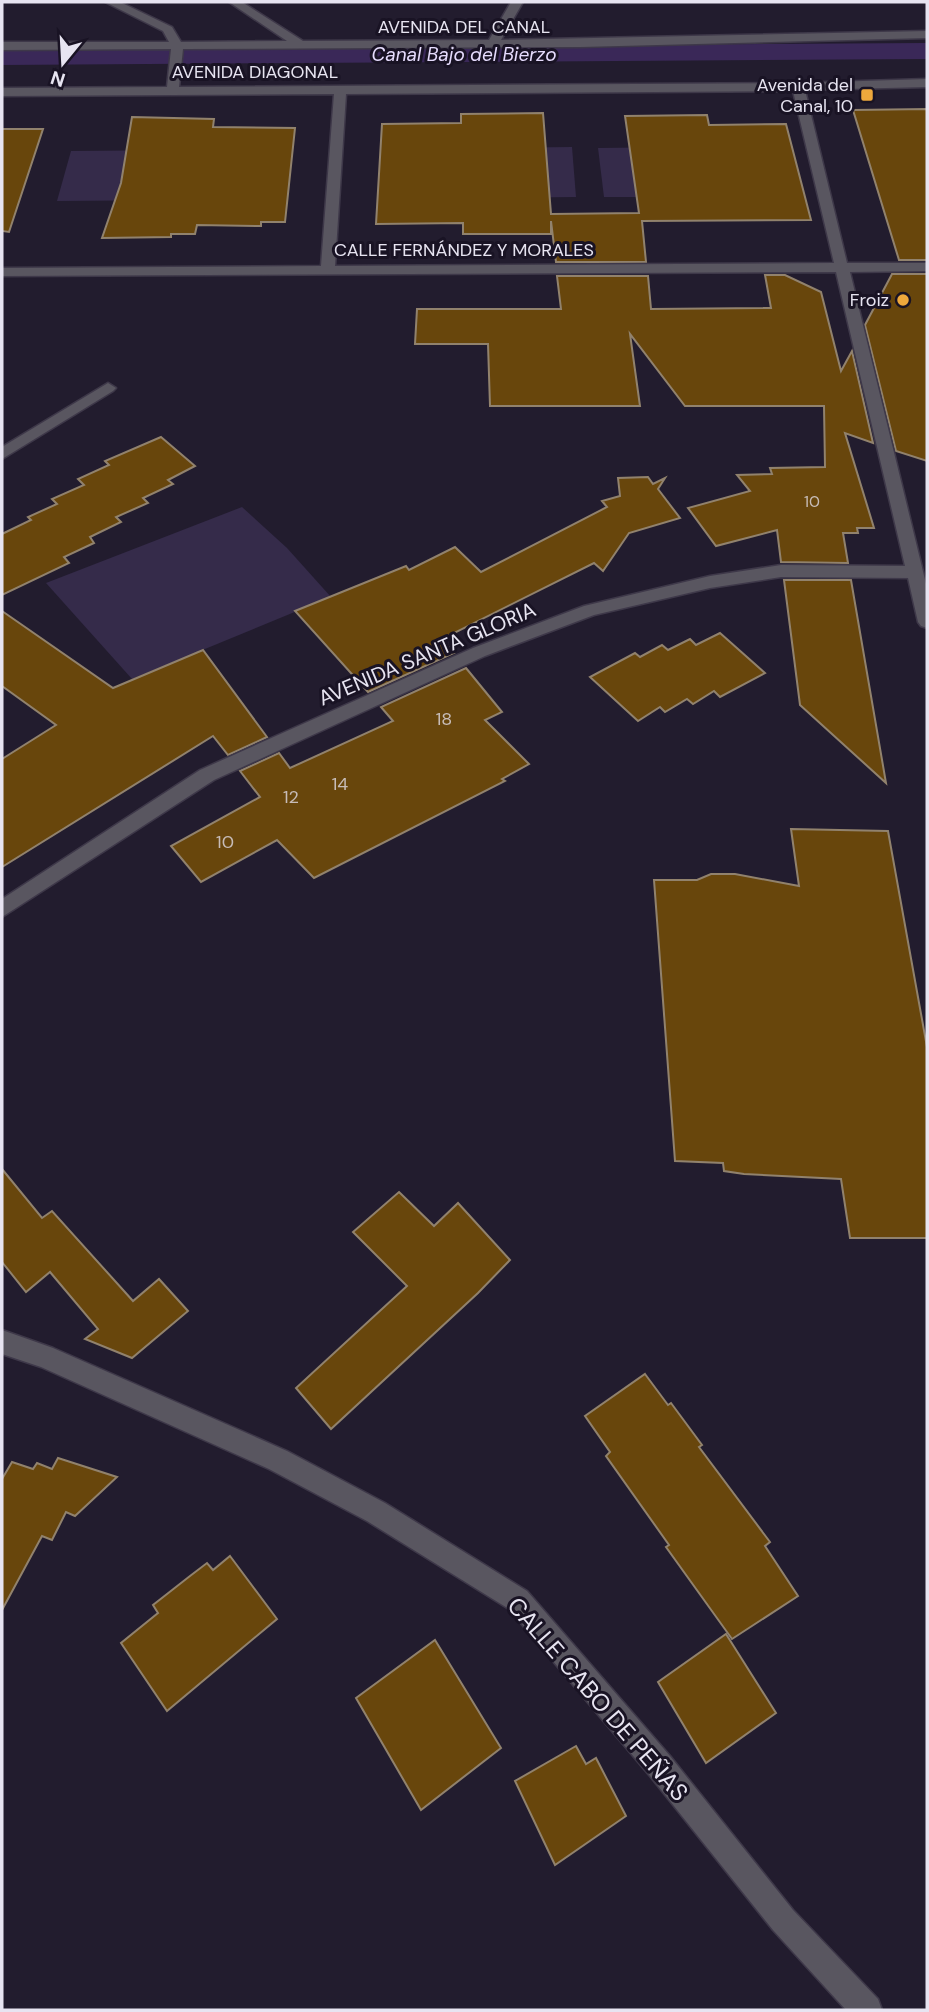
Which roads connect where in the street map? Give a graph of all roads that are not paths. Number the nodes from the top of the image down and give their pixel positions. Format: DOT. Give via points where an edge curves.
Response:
graph roads {
  1 [pos="111,2"];
  2 [pos="234,2"];
  3 [pos="517,2"];
  4 [pos="927,34"];
  5 [pos="492,44"];
  6 [pos="177,45"];
  7 [pos="301,45"];
  8 [pos="2,46"];
  9 [pos="927,83"];
  10 [pos="798,87"];
  11 [pos="173,90"];
  12 [pos="340,90"];
  13 [pos="2,92"];
  14 [pos="843,267"];
  15 [pos="927,267"];
  16 [pos="328,270"];
  17 [pos="2,272"];
  18 [pos="108,388"];
  19 [pos="2,454"];
  20 [pos="915,572"];
  21 [pos="927,622"];
  22 [pos="2,909"];
  23 [pos="2,1342"];
  24 [pos="867,2010"];
  1 -- 6 [label="street" via="167,29"];
  2 -- 7 [label="street"];
  3 -- 5 [label="street"];
  4 -- 5 [label="street, AVENIDA DEL CANAL"];
  5 -- 7 [label="street, AVENIDA DEL CANAL"];
  6 -- 7 [label="street, AVENIDA DEL CANAL"];
  6 -- 8 [label="street, AVENIDA DEL CANAL"];
  6 -- 11 [label="street"];
  9 -- 10 [label="street, AVENIDA DIAGONAL"];
  10 -- 12 [label="street, AVENIDA DIAGONAL"];
  10 -- 14 [label="street"];
  11 -- 12 [label="street, AVENIDA DIAGONAL"];
  11 -- 13 [label="street, AVENIDA DIAGONAL"];
  12 -- 16 [label="street"];
  14 -- 15 [label="street, CALLE FERNÁNDEZ Y MORALES"];
  14 -- 16 [label="street, CALLE FERNÁNDEZ Y MORALES"];
  14 -- 20 [label="street"];
  16 -- 17 [label="street, CALLE FERNÁNDEZ Y MORALES"];
  18 -- 19 [label="street"];
  20 -- 21 [label="street"];
  20 -- 22 [label="street, AVENIDA SANTA GLORIA" via="781,571 590,610 479,652 207,775"];
  23 -- 24 [label="street, CALLE CABO DE PEÑAS" via="44,1356 278,1460 376,1511 518,1600 783,1920"];
}
